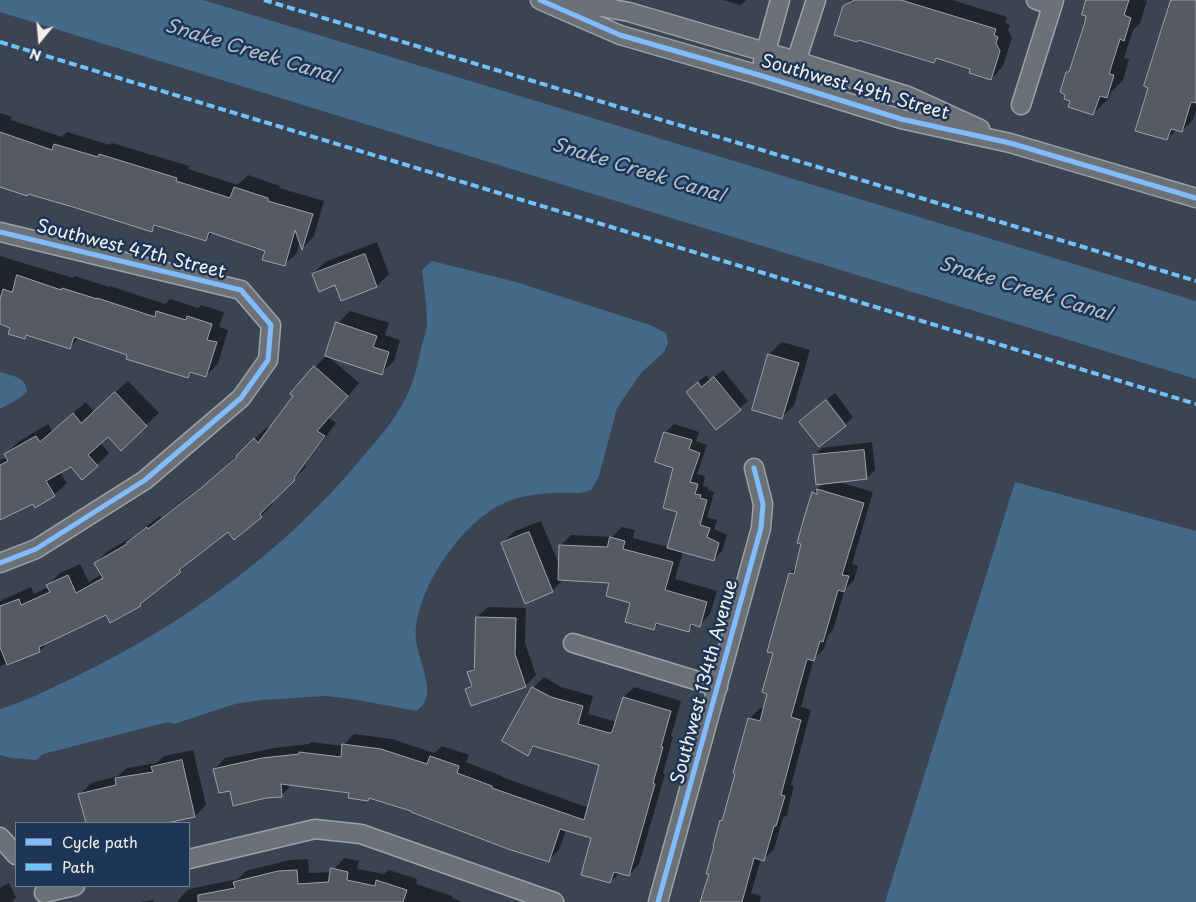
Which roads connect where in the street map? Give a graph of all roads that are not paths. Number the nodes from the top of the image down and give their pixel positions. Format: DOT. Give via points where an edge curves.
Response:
graph roads {
  1 [pos="540,0"];
  2 [pos="563,0"];
  3 [pos="780,0"];
  4 [pos="816,0"];
  5 [pos="1048,2"];
  6 [pos="766,52"];
  7 [pos="796,61"];
  8 [pos="759,76"];
  9 [pos="788,85"];
  10 [pos="1021,105"];
  11 [pos="1010,143"];
  12 [pos="1196,198"];
  13 [pos="0,232"];
  14 [pos="754,468"];
  15 [pos="0,563"];
  16 [pos="573,643"];
  17 [pos="718,687"];
  18 [pos="0,837"];
  19 [pos="15,854"];
  20 [pos="190,859"];
  21 [pos="71,887"];
  22 [pos="44,894"];
  23 [pos="554,902"];
  24 [pos="658,902"];
  1 -- 8 [label="street, Southwest 49th Street" via="620,35"];
  2 -- 6 [label="street, Southwest 49th Street" via="629,12"];
  3 -- 6 [label="street"];
  4 -- 7 [label="street"];
  5 -- 10 [label="street"];
  6 -- 7 [label="street, Southwest 49th Street"];
  6 -- 8 [label="street"];
  7 -- 9 [label="street"];
  7 -- 11 [label="street, Southwest 49th Street" via="908,96"];
  8 -- 9 [label="street, Southwest 49th Street"];
  9 -- 11 [label="street, Southwest 49th Street" via="901,120"];
  11 -- 12 [label="street, Southwest 49th Street"];
  13 -- 15 [label="street, Southwest 47th Street" via="241,290 271,325 268,360 240,398 145,480 36,549"];
  14 -- 17 [label="street, Southwest 134th Avenue" via="763,504 761,528"];
  16 -- 17 [label="street"];
  17 -- 24 [label="street, Southwest 134th Avenue"];
  18 -- 19 [label="street"];
  20 -- 23 [label="street" via="315,829 361,834"];
  21 -- 22 [label="street"];
}
